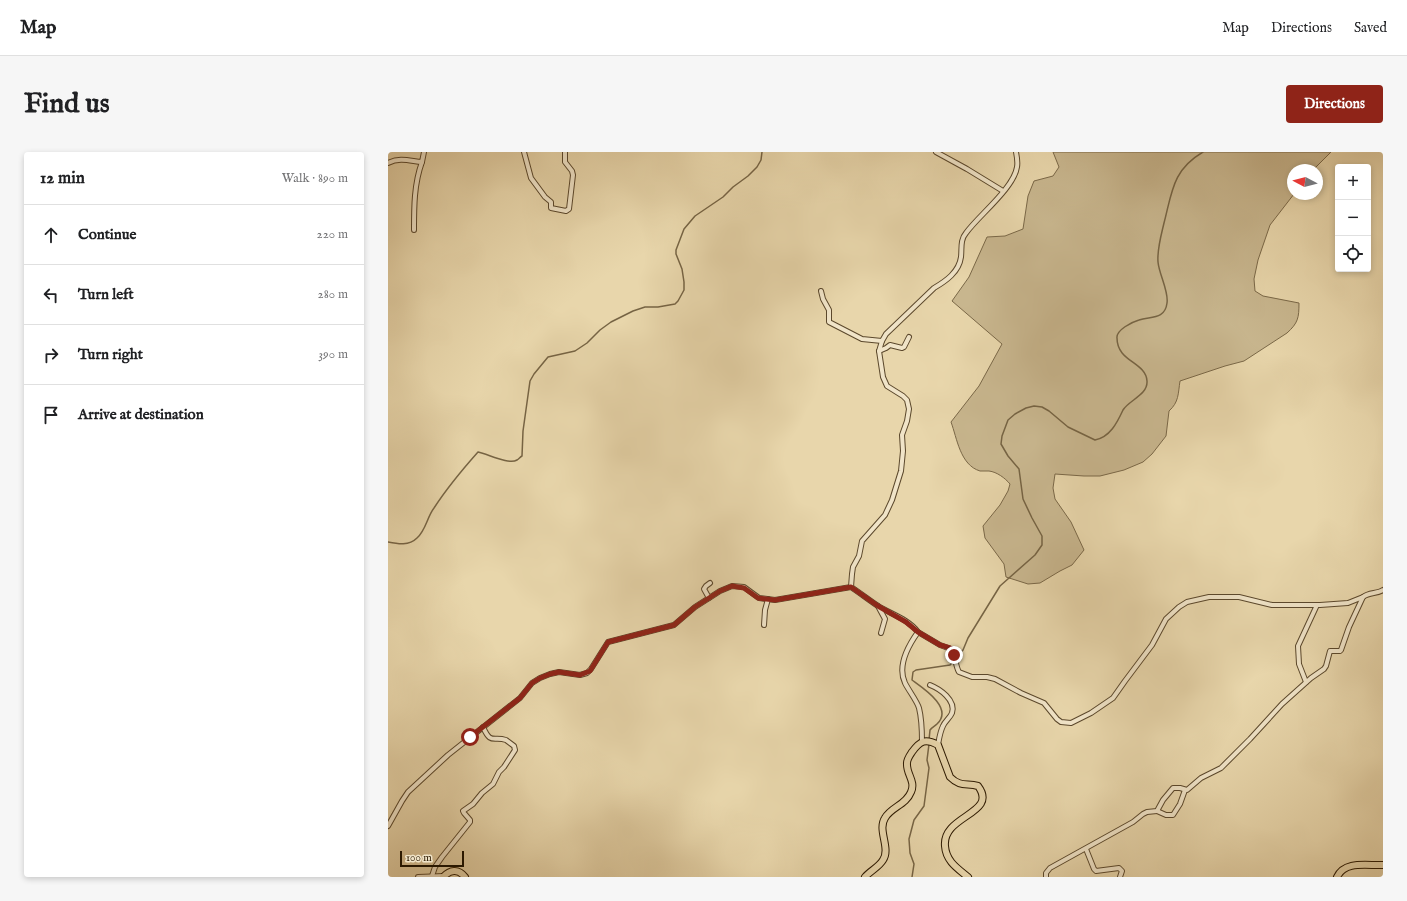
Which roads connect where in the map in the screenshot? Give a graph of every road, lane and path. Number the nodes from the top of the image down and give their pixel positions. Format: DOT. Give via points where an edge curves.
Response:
graph roads {
  1 [pos="424,152"];
  2 [pos="524,152"];
  3 [pos="565,152"];
  4 [pos="936,152"];
  5 [pos="1016,152"];
  6 [pos="422,162"];
  7 [pos="388,163"];
  8 [pos="1004,191"];
  9 [pos="414,230"];
  10 [pos="821,291"];
  11 [pos="909,337"];
  12 [pos="882,341"];
  13 [pos="879,351"];
  14 [pos="710,584"];
  15 [pos="851,587"];
  16 [pos="1383,590"];
  17 [pos="1363,597"];
  18 [pos="709,598"];
  19 [pos="768,599"];
  20 [pos="1317,605"];
  21 [pos="878,606"];
  22 [pos="764,625"];
  23 [pos="918,632"];
  24 [pos="881,633"];
  25 [pos="1306,682"];
  26 [pos="930,685"];
  27 [pos="483,727"];
  28 [pos="922,742"];
  29 [pos="938,745"];
  30 [pos="1185,790"];
  31 [pos="1157,811"];
  32 [pos="388,826"];
  33 [pos="1086,849"];
  34 [pos="1383,865"];
  35 [pos="463,875"];
  36 [pos="432,876"];
  37 [pos="443,876"];
  38 [pos="418,877"];
  39 [pos="865,877"];
  40 [pos="968,877"];
  41 [pos="1046,877"];
  42 [pos="1120,877"];
  43 [pos="1337,877"];
  1 -- 6 [label="street"];
  2 -- 3 [label="street" via="531,178 551,202 552,208 566,211 569,209 573,175 565,164"];
  4 -- 8 [label="street"];
  5 -- 8 [label="street" via="1017,168"];
  6 -- 7 [label="street" via="402,159"];
  6 -- 9 [label="street" via="416,183"];
  8 -- 12 [label="street" via="965,234 961,258 955,271 886,334"];
  10 -- 12 [label="street" via="829,310 830,323 862,339"];
  11 -- 13 [label="street" via="904,348 890,345"];
  12 -- 13 [label="street"];
  13 -- 15 [label="street" via="884,382 907,400 909,409 902,435 901,471 892,500 885,515 862,541 852,574"];
  14 -- 18 [label="street" via="704,590"];
  15 -- 19 [label="street"];
  15 -- 21 [label="street"];
  16 -- 17 [label="street"];
  17 -- 20 [label="street" via="1348,603"];
  17 -- 25 [label="street" via="1341,650 1330,651 1324,670"];
  18 -- 19 [label="street" via="726,588 737,586 749,590 758,598"];
  18 -- 27 [label="street" via="674,625 608,642 587,673 580,675 559,672 540,678 532,683 520,698"];
  19 -- 22 [label="street"];
  20 -- 23 [label="street" via="1272,605 1239,597 1209,597 1187,602 1166,619 1152,645 1114,698 1071,723 1061,722 1044,703 996,679 959,672 951,649"];
  20 -- 25 [label="street" via="1298,646 1299,664"];
  21 -- 23 [label="street"];
  21 -- 24 [label="street" via="885,619"];
  23 -- 28 [label="street" via="901,669 918,706 922,722"];
  25 -- 30 [label="street" via="1221,768"];
  26 -- 29 [label="street" via="944,692 950,700 952,709 951,715 942,727"];
  27 -- 32 [label="street" via="408,792"];
  27 -- 36 [label="street" via="488,736 494,740 506,740 515,750 493,784 463,811 470,822 442,857"];
  28 -- 29 [label="main road" via="930,741"];
  28 -- 39 [label="main road" via="907,760 913,781 912,790 905,801 884,819 884,858"];
  29 -- 40 [label="main road" via="950,776 959,784 978,786 983,796 979,808 952,827 944,842 950,862"];
  30 -- 31 [label="street" via="1173,788"];
  30 -- 31 [label="street" via="1173,815"];
  31 -- 33 [label="street" via="1143,814"];
  33 -- 41 [label="street" via="1050,868 1046,872"];
  33 -- 42 [label="street" via="1096,871 1119,868 1122,871"];
  34 -- 43 [label="main road" via="1349,866 1341,870"];
  35 -- 37 [label="main road" via="458,871 452,871"];
  36 -- 37 [label="street"];
  36 -- 38 [label="street"];
}
